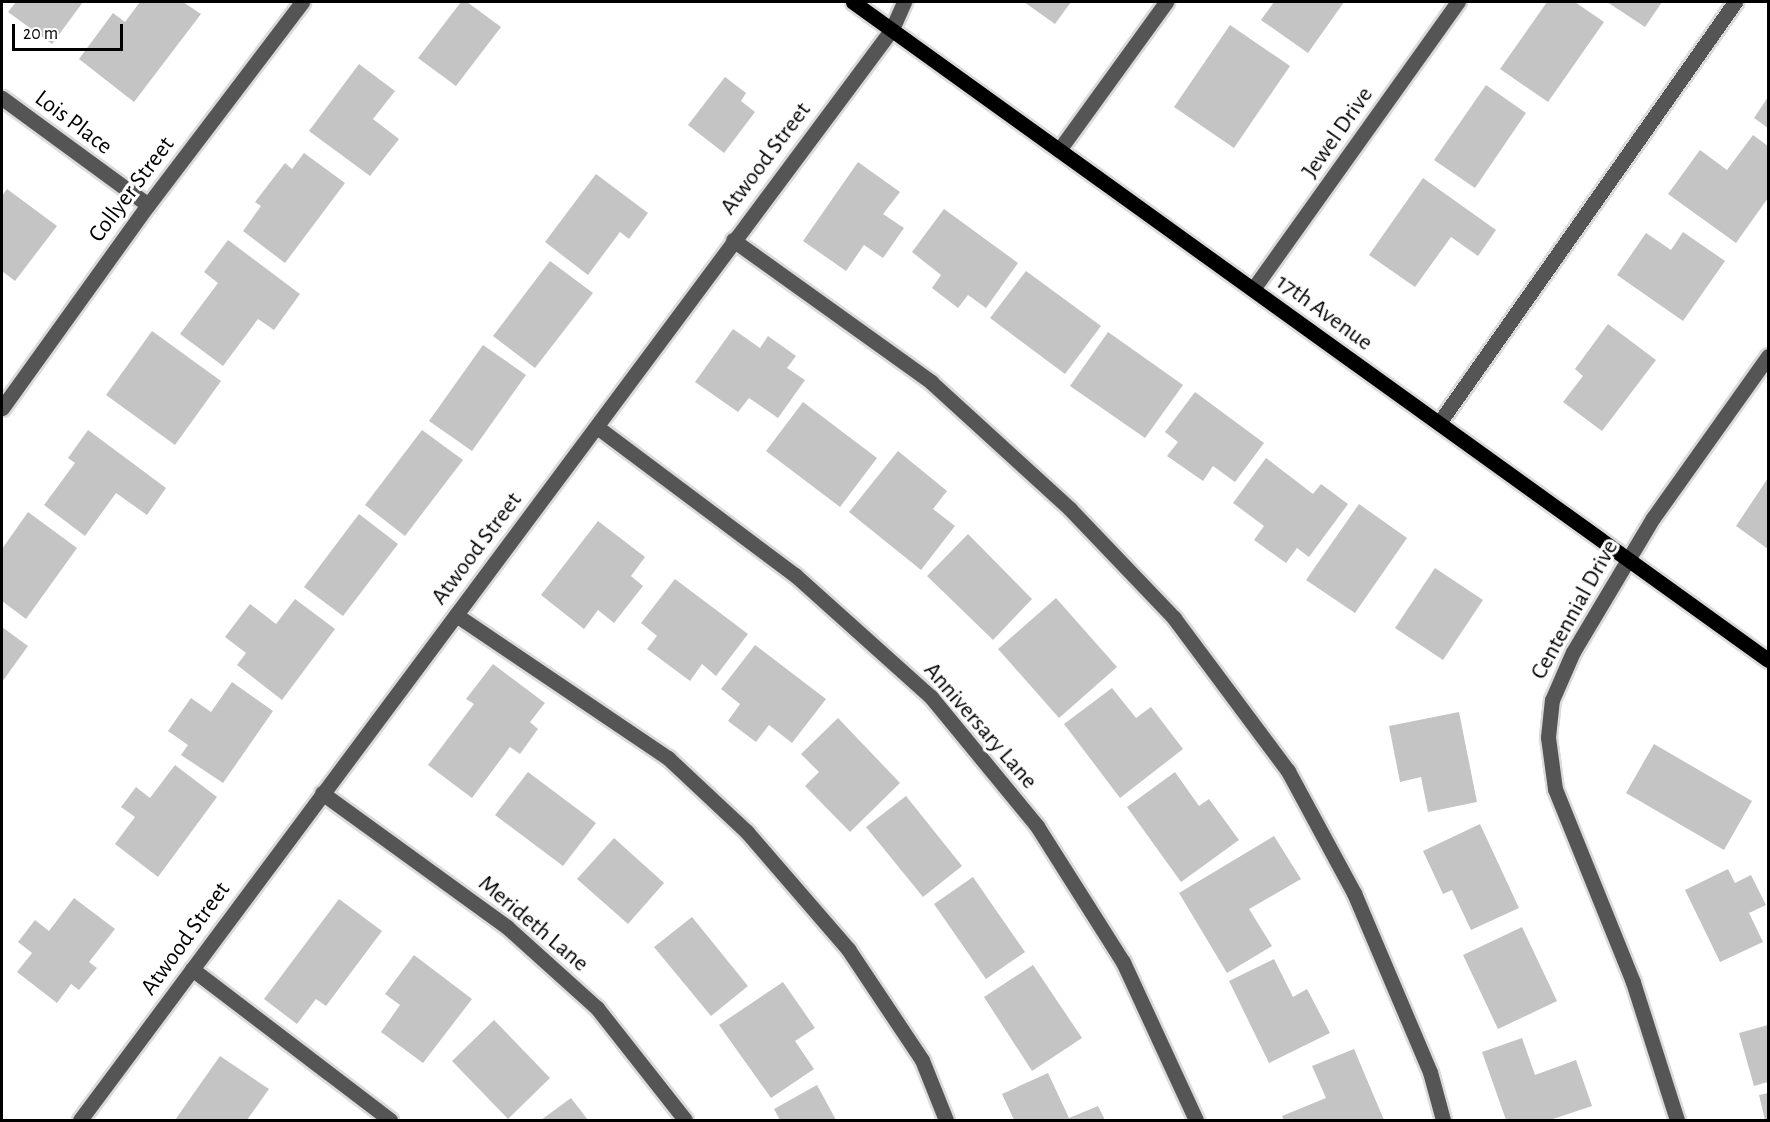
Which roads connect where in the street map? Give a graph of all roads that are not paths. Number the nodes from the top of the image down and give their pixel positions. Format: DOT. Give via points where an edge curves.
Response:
graph roads {
  1 [pos="302,2"];
  2 [pos="854,2"];
  3 [pos="904,2"];
  4 [pos="1166,2"];
  5 [pos="1458,2"];
  6 [pos="1735,2"];
  7 [pos="892,29"];
  8 [pos="2,98"];
  9 [pos="1059,150"];
  10 [pos="148,206"];
  11 [pos="733,240"];
  12 [pos="1253,289"];
  13 [pos="1768,356"];
  14 [pos="2,408"];
  15 [pos="1439,423"];
  16 [pos="597,427"];
  17 [pos="1628,558"];
  18 [pos="456,615"];
  19 [pos="1768,660"];
  20 [pos="322,793"];
  21 [pos="192,969"];
  22 [pos="80,1120"];
  23 [pos="390,1120"];
  24 [pos="686,1120"];
  25 [pos="946,1120"];
  26 [pos="1196,1120"];
  27 [pos="1443,1120"];
  28 [pos="1677,1120"];
  1 -- 10 [label="street, Collyer Street"];
  2 -- 7 [label="main road, 17th Avenue"];
  3 -- 7 [label="street, Atwood Street"];
  4 -- 9 [label="street"];
  5 -- 12 [label="street, Jewel Drive"];
  6 -- 15 [label="street"];
  7 -- 9 [label="main road, 17th Avenue"];
  7 -- 11 [label="street, Atwood Street"];
  8 -- 10 [label="street, Lois Place"];
  9 -- 12 [label="main road, 17th Avenue"];
  10 -- 14 [label="street, Collyer Street"];
  11 -- 16 [label="street, Atwood Street"];
  11 -- 27 [label="street" via="931,382 1071,509 1174,618 1288,771 1354,893 1430,1072"];
  12 -- 15 [label="main road, 17th Avenue"];
  13 -- 17 [label="street, Centennial Drive"];
  15 -- 17 [label="main road, 17th Avenue"];
  16 -- 18 [label="street, Atwood Street"];
  16 -- 26 [label="street, Anniversary Lane" via="795,575 931,697 1037,826 1123,962"];
  17 -- 19 [label="main road, 17th Avenue"];
  17 -- 28 [label="street, Centennial Drive" via="1573,652 1552,699 1548,737 1556,789 1632,982"];
  18 -- 20 [label="street, Atwood Street"];
  18 -- 25 [label="street" via="668,758 747,832 848,948 921,1059"];
  20 -- 21 [label="street, Atwood Street"];
  20 -- 24 [label="street, Merideth Lane" via="507,927 597,1008"];
  21 -- 22 [label="street, Atwood Street"];
  21 -- 23 [label="street"];
}
